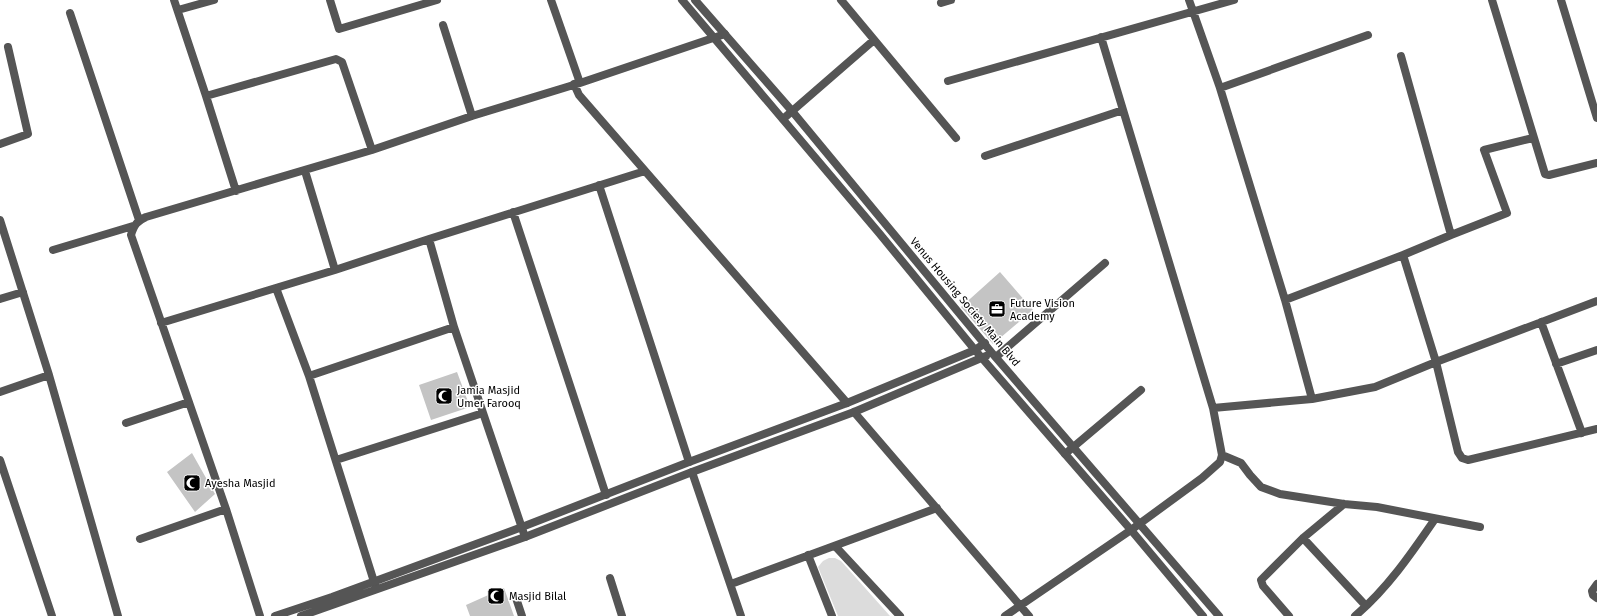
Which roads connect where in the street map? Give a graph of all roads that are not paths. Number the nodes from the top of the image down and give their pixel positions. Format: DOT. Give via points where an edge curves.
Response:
graph roads {
  1 [pos="174,0"];
  2 [pos="214,0"];
  3 [pos="330,0"];
  4 [pos="437,0"];
  5 [pos="551,0"];
  6 [pos="682,0"];
  7 [pos="695,0"];
  8 [pos="841,0"];
  9 [pos="951,0"];
  10 [pos="1189,0"];
  11 [pos="1234,0"];
  12 [pos="1492,0"];
  13 [pos="1560,0"];
  14 [pos="941,3"];
  15 [pos="178,10"];
  16 [pos="1193,12"];
  17 [pos="70,13"];
  18 [pos="443,25"];
  19 [pos="725,34"];
  20 [pos="1368,35"];
  21 [pos="1101,37"];
  22 [pos="715,38"];
  23 [pos="874,40"];
  24 [pos="8,47"];
  25 [pos="1401,56"];
  26 [pos="948,81"];
  27 [pos="577,84"];
  28 [pos="1220,88"];
  29 [pos="206,96"];
  30 [pos="1123,110"];
  31 [pos="792,112"];
  32 [pos="472,116"];
  33 [pos="1597,118"];
  34 [pos="783,119"];
  35 [pos="956,138"];
  36 [pos="1533,138"];
  37 [pos="0,144"];
  38 [pos="372,150"];
  39 [pos="984,156"];
  40 [pos="1597,163"];
  41 [pos="305,170"];
  42 [pos="645,171"];
  43 [pos="599,185"];
  44 [pos="236,191"];
  45 [pos="513,212"];
  46 [pos="0,220"];
  47 [pos="136,223"];
  48 [pos="1451,235"];
  49 [pos="429,239"];
  50 [pos="53,250"];
  51 [pos="1404,255"];
  52 [pos="1105,263"];
  53 [pos="335,270"];
  54 [pos="276,288"];
  55 [pos="23,292"];
  56 [pos="0,299"];
  57 [pos="1285,300"];
  58 [pos="1597,301"];
  59 [pos="1541,322"];
  60 [pos="161,323"];
  61 [pos="454,327"];
  62 [pos="985,343"];
  63 [pos="975,350"];
  64 [pos="1597,350"];
  65 [pos="994,355"];
  66 [pos="982,358"];
  67 [pos="1436,362"];
  68 [pos="1556,364"];
  69 [pos="49,376"];
  70 [pos="309,376"];
  71 [pos="1141,390"];
  72 [pos="0,392"];
  73 [pos="1312,399"];
  74 [pos="189,402"];
  75 [pos="847,403"];
  76 [pos="1214,408"];
  77 [pos="854,412"];
  78 [pos="483,413"];
  79 [pos="126,423"];
  80 [pos="1597,429"];
  81 [pos="1582,433"];
  82 [pos="1072,447"];
  83 [pos="1065,454"];
  84 [pos="1222,455"];
  85 [pos="0,460"];
  86 [pos="336,460"];
  87 [pos="689,462"];
  88 [pos="692,472"];
  89 [pos="606,495"];
  90 [pos="610,503"];
  91 [pos="1344,504"];
  92 [pos="937,508"];
  93 [pos="226,509"];
  94 [pos="1435,519"];
  95 [pos="1140,523"];
  96 [pos="522,527"];
  97 [pos="1480,528"];
  98 [pos="1131,530"];
  99 [pos="525,537"];
  100 [pos="1303,538"];
  101 [pos="140,539"];
  102 [pos="835,546"];
  103 [pos="808,556"];
  104 [pos="610,578"];
  105 [pos="730,584"];
  106 [pos="1597,584"];
  107 [pos="375,585"];
  108 [pos="516,598"];
  109 [pos="1597,598"];
  110 [pos="1021,605"];
  111 [pos="1366,606"];
  112 [pos="52,616"];
  113 [pos="118,616"];
  114 [pos="260,616"];
  115 [pos="275,616"];
  116 [pos="301,616"];
  117 [pos="522,616"];
  118 [pos="622,616"];
  119 [pos="741,616"];
  120 [pos="832,616"];
  121 [pos="900,616"];
  122 [pos="1005,616"];
  123 [pos="1029,616"];
  124 [pos="1203,616"];
  125 [pos="1219,616"];
  126 [pos="1289,616"];
  127 [pos="1355,616"];
  1 -- 15 [label="street"];
  2 -- 15 [label="street"];
  3 -- 4 [label="street" via="339,29"];
  5 -- 27 [label="street"];
  6 -- 22 [label="street, Venus Housing Society Main Blvd"];
  7 -- 19 [label="street, Venus Housing Society Main Blvd"];
  8 -- 23 [label="street"];
  9 -- 14 [label="street"];
  10 -- 16 [label="street"];
  11 -- 16 [label="street"];
  12 -- 36 [label="street"];
  13 -- 33 [label="street"];
  15 -- 29 [label="street"];
  16 -- 21 [label="street"];
  16 -- 28 [label="street"];
  17 -- 47 [label="street"];
  18 -- 32 [label="street"];
  19 -- 22 [label="street"];
  19 -- 31 [label="street, Venus Housing Society Main Blvd"];
  20 -- 28 [label="street"];
  21 -- 26 [label="street"];
  21 -- 30 [label="street"];
  22 -- 27 [label="street"];
  22 -- 34 [label="street, Venus Housing Society Main Blvd"];
  23 -- 31 [label="street"];
  23 -- 35 [label="street"];
  24 -- 37 [label="street" via="28,134"];
  25 -- 48 [label="street"];
  27 -- 32 [label="street"];
  27 -- 42 [label="street" via="579,95"];
  28 -- 57 [label="street"];
  29 -- 38 [label="street" via="336,59 342,62"];
  29 -- 44 [label="street"];
  30 -- 39 [label="street"];
  30 -- 76 [label="street"];
  31 -- 34 [label="street"];
  31 -- 62 [label="street, Venus Housing Society Main Blvd"];
  32 -- 38 [label="street"];
  34 -- 63 [label="street, Venus Housing Society Main Blvd"];
  36 -- 40 [label="street" via="1545,174"];
  36 -- 48 [label="street" via="1484,150 1507,213"];
  38 -- 41 [label="street"];
  41 -- 44 [label="street"];
  41 -- 53 [label="street"];
  42 -- 43 [label="street"];
  42 -- 75 [label="street"];
  43 -- 45 [label="street"];
  43 -- 87 [label="street"];
  44 -- 47 [label="street"];
  45 -- 49 [label="street"];
  45 -- 89 [label="street"];
  46 -- 55 [label="street"];
  47 -- 50 [label="street"];
  47 -- 60 [label="street" via="131,235"];
  48 -- 51 [label="street"];
  49 -- 53 [label="street"];
  49 -- 61 [label="street"];
  51 -- 57 [label="street"];
  51 -- 67 [label="street"];
  52 -- 65 [label="street"];
  53 -- 54 [label="street"];
  54 -- 60 [label="street"];
  54 -- 70 [label="street"];
  55 -- 56 [label="street"];
  55 -- 69 [label="street"];
  57 -- 73 [label="street"];
  58 -- 59 [label="street"];
  59 -- 67 [label="street"];
  59 -- 68 [label="street"];
  60 -- 74 [label="street"];
  61 -- 70 [label="street"];
  61 -- 78 [label="street"];
  62 -- 63 [label="street"];
  62 -- 65 [label="street, Venus Housing Society Main Blvd"];
  63 -- 66 [label="street, Venus Housing Society Main Blvd"];
  63 -- 75 [label="street"];
  64 -- 68 [label="street"];
  65 -- 66 [label="street"];
  65 -- 82 [label="street, Venus Housing Society Main Blvd"];
  66 -- 77 [label="street"];
  66 -- 83 [label="street, Venus Housing Society Main Blvd"];
  67 -- 73 [label="street" via="1375,387"];
  67 -- 81 [label="street" via="1458,452 1462,458 1468,460"];
  68 -- 81 [label="street"];
  69 -- 72 [label="street"];
  69 -- 113 [label="street"];
  70 -- 86 [label="street"];
  71 -- 82 [label="street"];
  73 -- 76 [label="street"];
  74 -- 79 [label="street"];
  74 -- 93 [label="street"];
  75 -- 77 [label="street"];
  75 -- 87 [label="street"];
  76 -- 84 [label="street"];
  77 -- 88 [label="street"];
  77 -- 92 [label="street"];
  78 -- 86 [label="street"];
  78 -- 96 [label="street"];
  80 -- 81 [label="street"];
  82 -- 83 [label="street"];
  82 -- 95 [label="street, Venus Housing Society Main Blvd"];
  83 -- 98 [label="street, Venus Housing Society Main Blvd"];
  84 -- 91 [label="street" via="1241,463 1262,488 1280,494"];
  84 -- 95 [label="street" via="1220,462 1202,478"];
  85 -- 112 [label="street"];
  86 -- 107 [label="street"];
  87 -- 88 [label="street"];
  87 -- 89 [label="street"];
  88 -- 90 [label="street"];
  88 -- 105 [label="street"];
  89 -- 90 [label="street"];
  89 -- 96 [label="street"];
  90 -- 99 [label="street"];
  91 -- 94 [label="street" via="1377,507"];
  91 -- 100 [label="street"];
  92 -- 102 [label="street"];
  92 -- 110 [label="street"];
  93 -- 101 [label="street"];
  93 -- 114 [label="street"];
  94 -- 97 [label="street"];
  94 -- 111 [label="street" via="1397,572"];
  95 -- 98 [label="street"];
  95 -- 125 [label="street, Venus Housing Society Main Blvd"];
  96 -- 99 [label="street"];
  96 -- 107 [label="street"];
  98 -- 110 [label="street"];
  98 -- 124 [label="street, Venus Housing Society Main Blvd"];
  99 -- 107 [label="street"];
  100 -- 111 [label="street"];
  100 -- 126 [label="street" via="1261,580 1263,586"];
  102 -- 103 [label="street"];
  102 -- 121 [label="street"];
  103 -- 105 [label="street"];
  103 -- 120 [label="street"];
  104 -- 118 [label="street"];
  105 -- 119 [label="street"];
  106 -- 109 [label="street" via="1592,591"];
  107 -- 115 [label="street"];
  107 -- 116 [label="street"];
  108 -- 117 [label="street"];
  110 -- 122 [label="street"];
  110 -- 123 [label="street"];
  111 -- 127 [label="street"];
}
